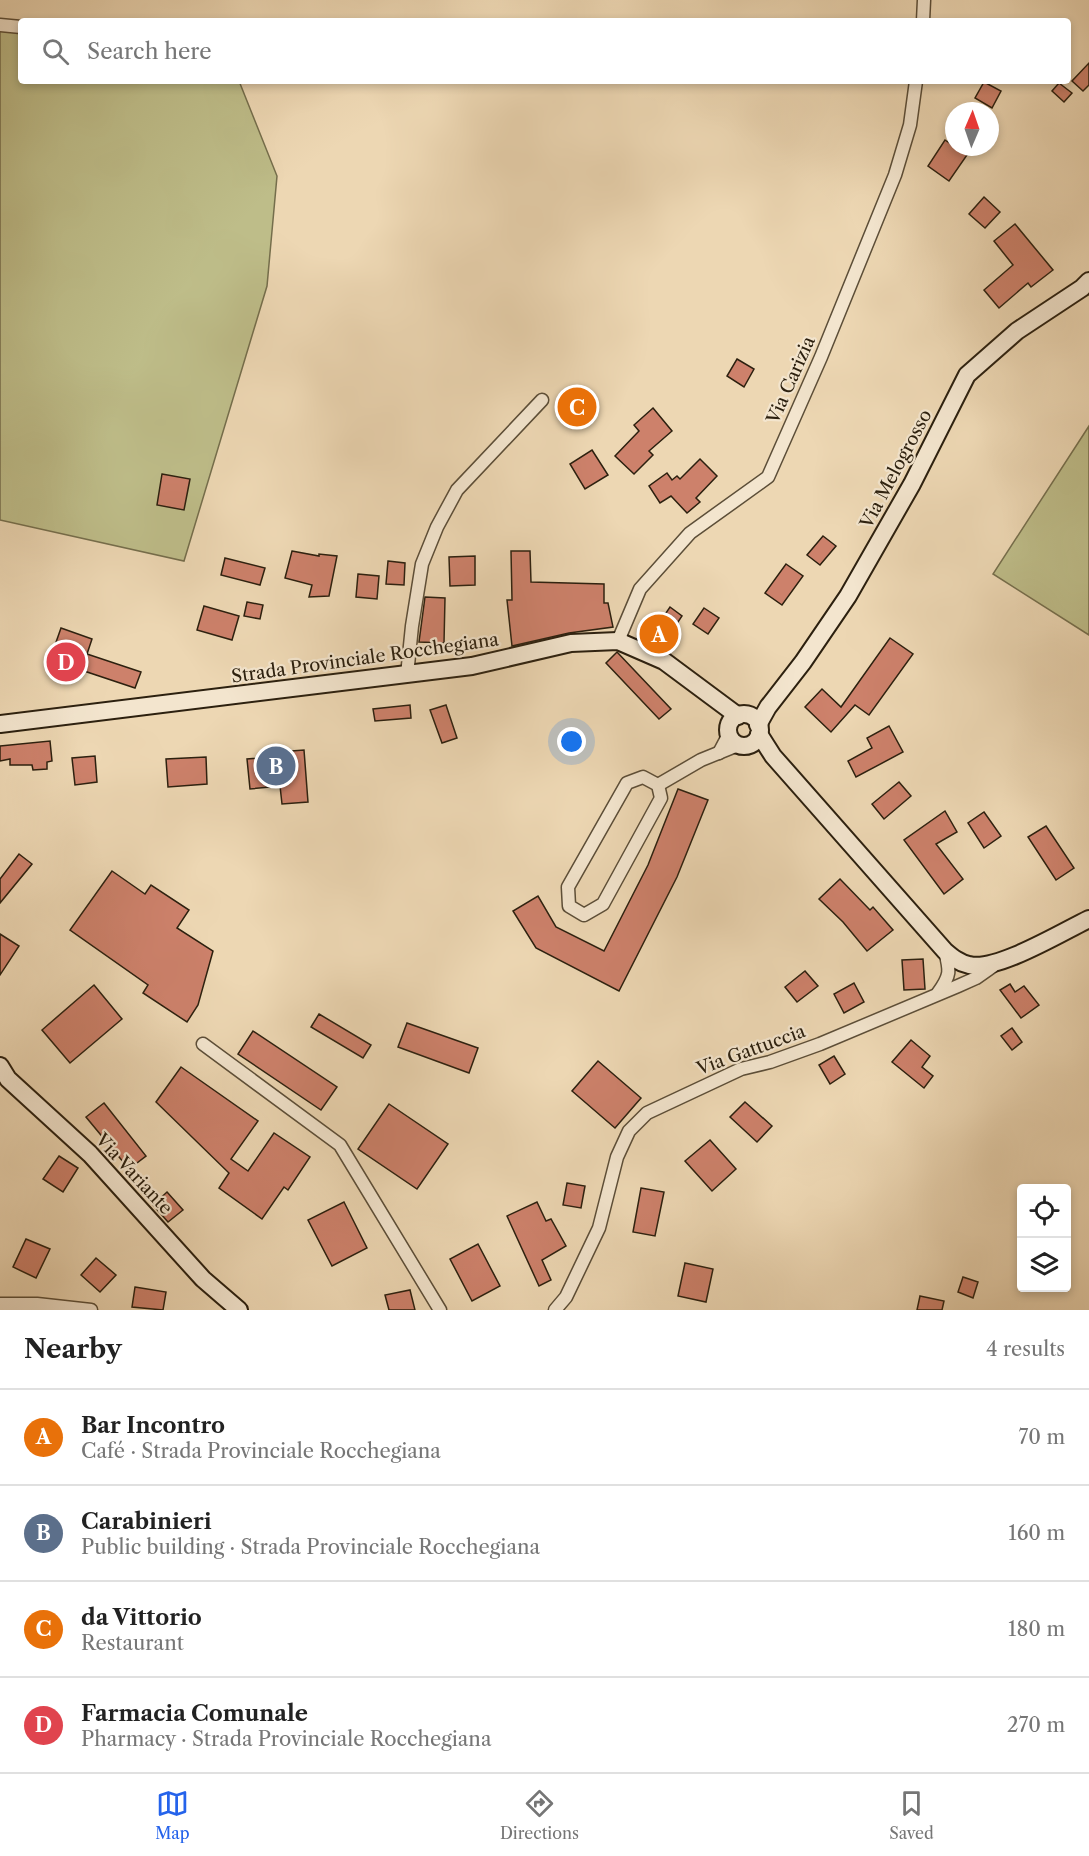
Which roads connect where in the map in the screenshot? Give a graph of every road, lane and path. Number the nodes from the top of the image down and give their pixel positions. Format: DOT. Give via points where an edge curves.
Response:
graph roads {
  1 [pos="924,0"];
  2 [pos="923,18"];
  3 [pos="0,26"];
  4 [pos="18,27"];
  5 [pos="916,84"];
  6 [pos="1089,281"];
  7 [pos="542,400"];
  8 [pos="618,641"];
  9 [pos="407,675"];
  10 [pos="0,724"];
  11 [pos="744,730"];
  12 [pos="658,785"];
  13 [pos="1089,919"];
  14 [pos="945,951"];
  15 [pos="996,963"];
  16 [pos="965,964"];
  17 [pos="958,986"];
  18 [pos="938,993"];
  19 [pos="203,1044"];
  20 [pos="0,1066"];
  21 [pos="0,1304"];
  22 [pos="91,1310"];
  23 [pos="239,1310"];
  24 [pos="440,1310"];
  25 [pos="555,1310"];
  1 -- 2 [label="street"];
  3 -- 4 [label="street"];
  5 -- 8 [label="street, Via Carizia" via="910,125 895,175 768,477 690,533 640,589"];
  6 -- 11 [label="main road, Via Melogrosso" via="1017,331 968,375 848,596 803,662 768,707"];
  7 -- 9 [label="street" via="457,490 437,527 423,564"];
  8 -- 9 [label="main road, Strada Provinciale Rocchegiana" via="571,643 472,666"];
  8 -- 11 [label="main road, Strada Provinciale Rocchegiana" via="663,661 711,695"];
  9 -- 10 [label="main road, Strada Provinciale Rocchegiana"];
  11 -- 12 [label="street" via="719,753"];
  11 -- 14 [label="main road, Strada Provinciale Rocchegiana" via="773,756"];
  12 -- 12 [label="street" via="643,777 627,783 568,887 569,906 584,915 603,904 661,798"];
  13 -- 15 [label="main road"];
  14 -- 16 [label="main road, Strada Provinciale Rocchegiana"];
  14 -- 18 [label="street" via="949,975"];
  15 -- 16 [label="main road"];
  15 -- 17 [label="street, Via Gattuccia"];
  16 -- 17 [label="street"];
  17 -- 18 [label="street, Via Gattuccia"];
  18 -- 25 [label="street, Via Gattuccia" via="820,1044 741,1069 647,1113 629,1131 617,1157 599,1228 566,1297"];
  19 -- 24 [label="street" via="340,1145"];
  20 -- 23 [label="main road, Via Variante" via="8,1079 90,1154 203,1280"];
  21 -- 22 [label="street"];
}
